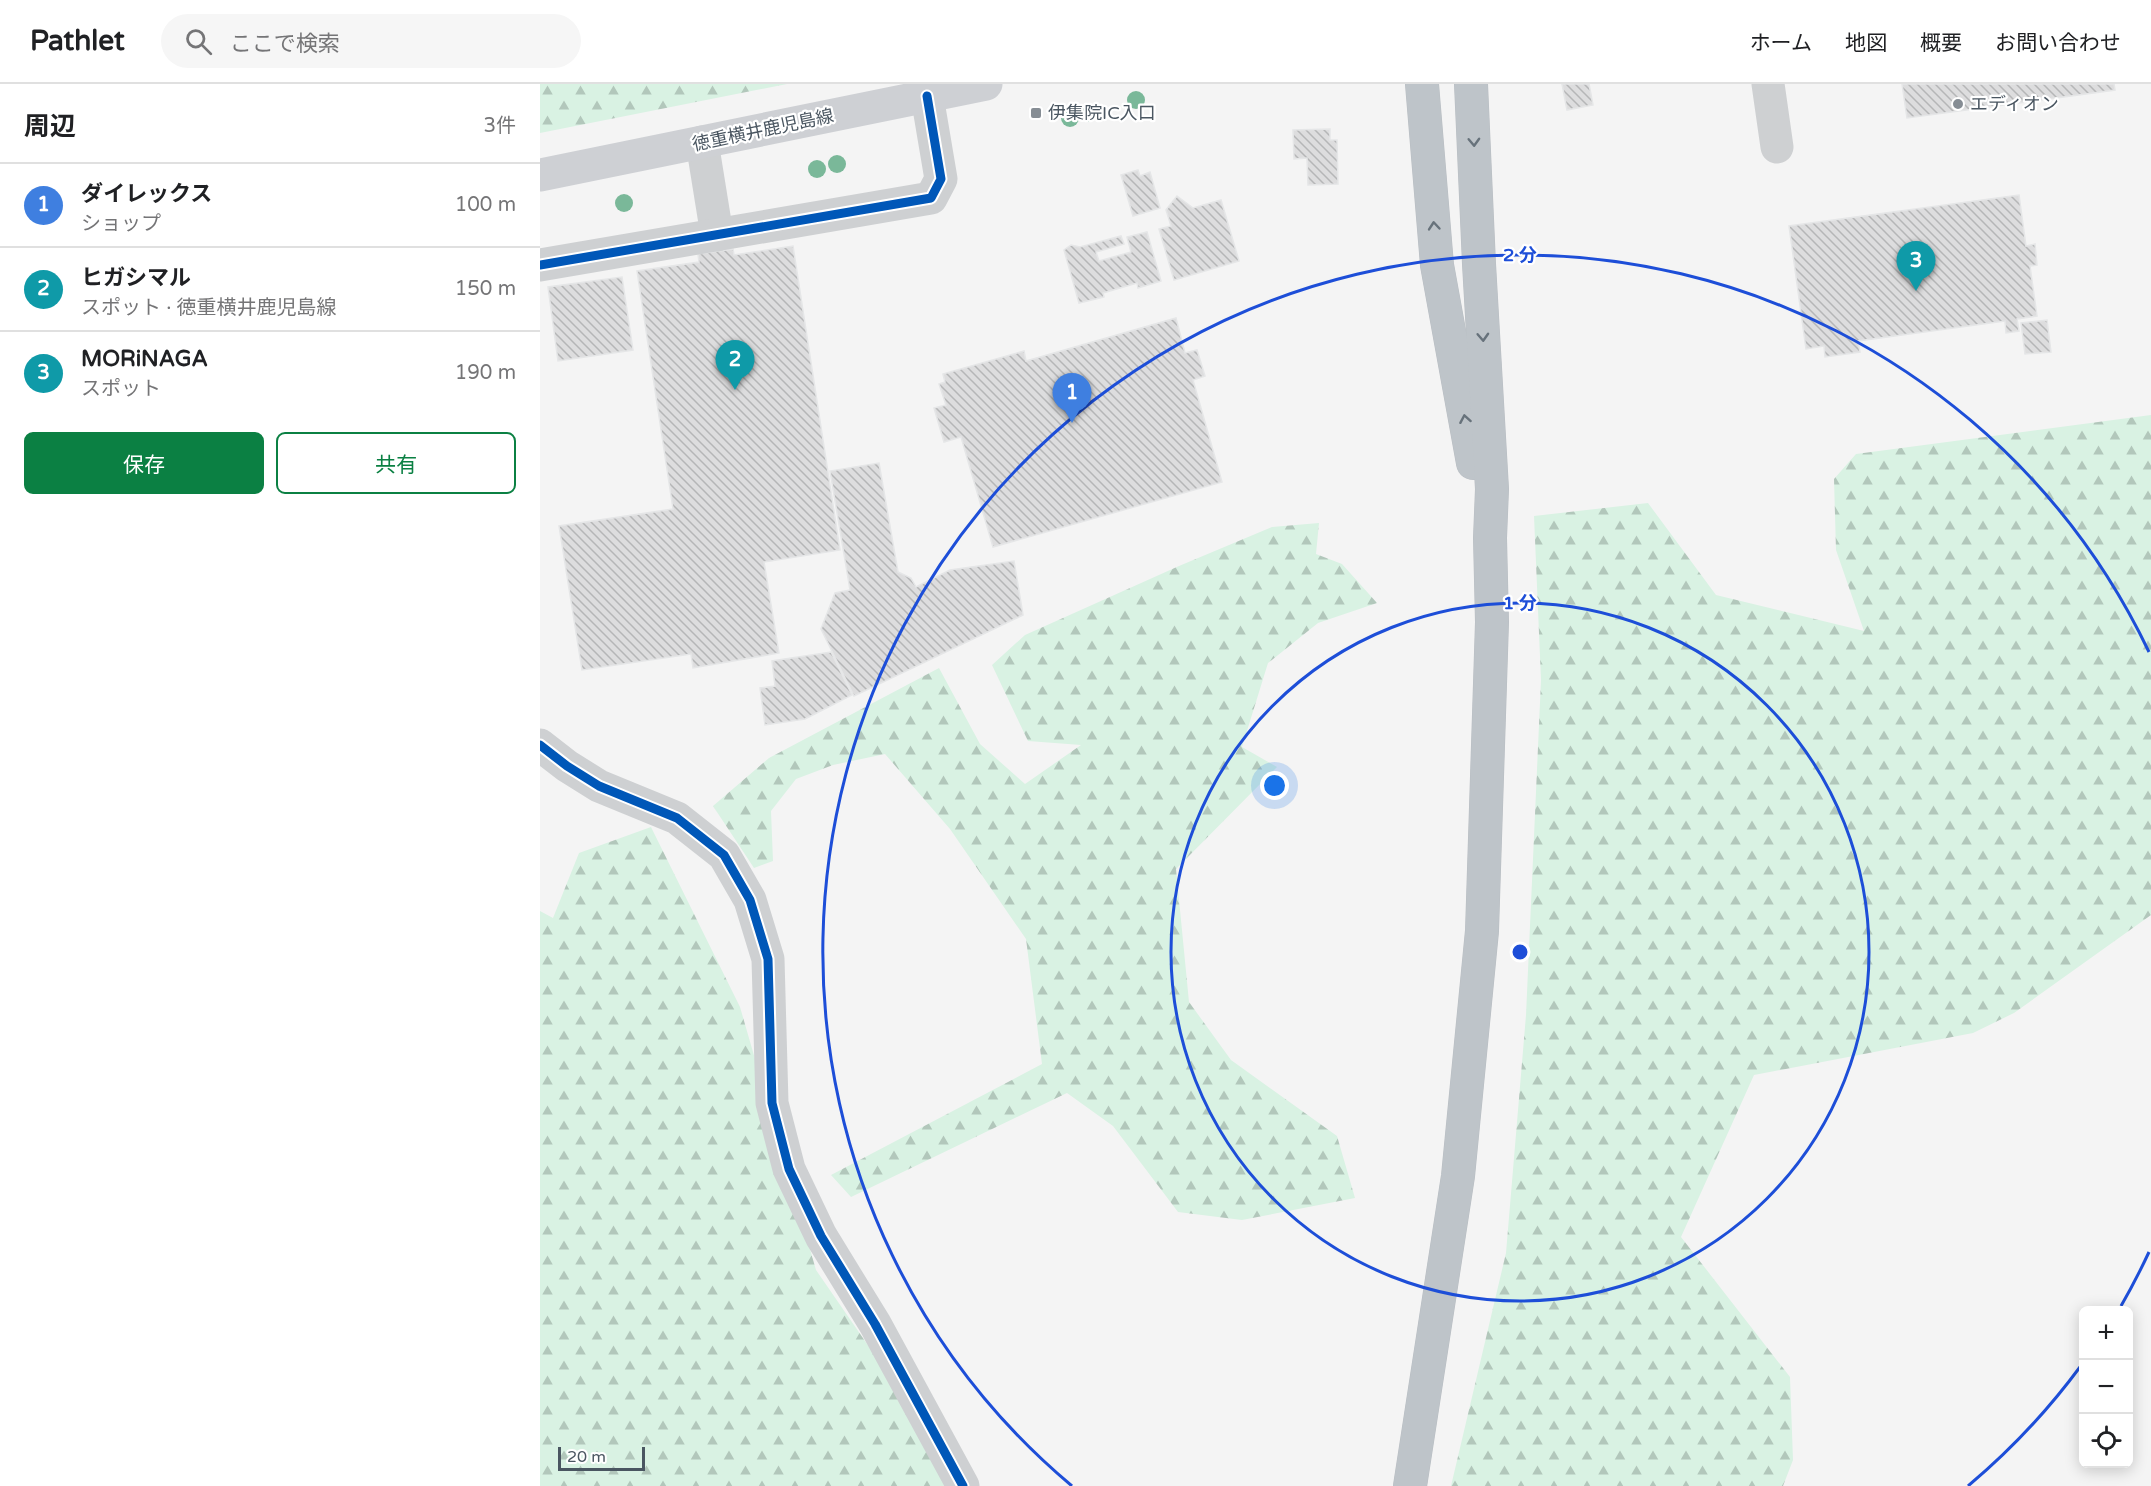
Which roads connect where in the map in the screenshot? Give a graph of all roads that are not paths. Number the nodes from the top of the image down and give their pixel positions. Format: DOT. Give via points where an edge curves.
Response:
graph roads {
  1 [pos="986,84"];
  2 [pos="1422,84"];
  3 [pos="1472,84"];
  4 [pos="1768,84"];
  5 [pos="927,96"];
  6 [pos="702,142"];
  7 [pos="1777,147"];
  8 [pos="540,176"];
  9 [pos="717,235"];
  10 [pos="540,265"];
  11 [pos="1490,538"];
  12 [pos="540,746"];
  13 [pos="1425,1389"];
  14 [pos="963,1486"];
  15 [pos="1394,1486"];
  16 [pos="1410,1486"];
  1 -- 5 [label="main road, 徳重横井鹿児島線"];
  11 -- 2 [label="highway, one-way" via="1437,265"];
  3 -- 11 [label="highway, one-way" via="1492,489"];
  4 -- 7 [label="street"];
  5 -- 6 [label="main road, 徳重横井鹿児島線"];
  5 -- 9 [label="street" via="941,179 931,198"];
  6 -- 8 [label="main road, 徳重横井鹿児島線"];
  6 -- 9 [label="street"];
  9 -- 10 [label="street"];
  11 -- 13 [label="highway" via="1492,622 1482,931 1458,1176"];
  12 -- 14 [label="street" via="599,786 677,818 724,855 750,900 768,959 772,1103 789,1169 821,1236 875,1324"];
  13 -- 15 [label="highway"];
  13 -- 16 [label="highway"];
}
